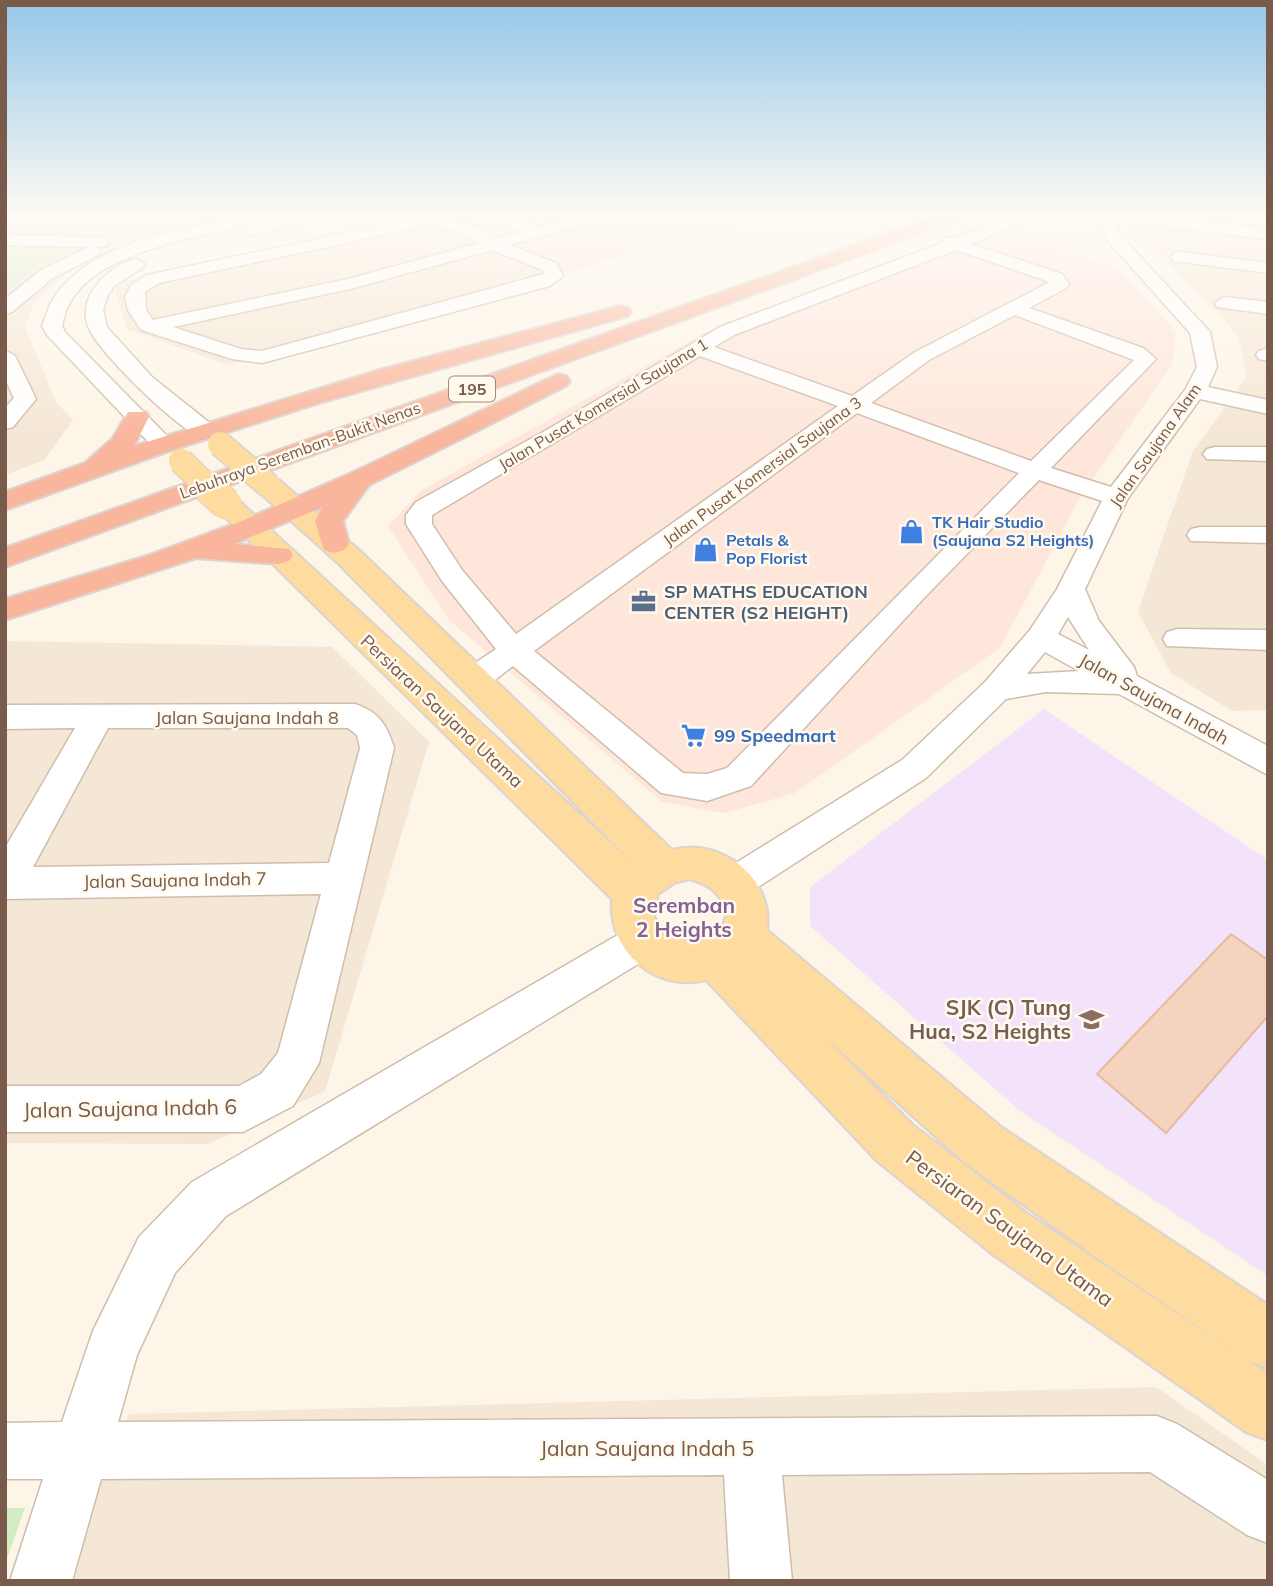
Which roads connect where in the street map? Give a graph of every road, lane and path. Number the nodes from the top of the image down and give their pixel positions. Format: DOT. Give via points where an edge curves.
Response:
graph roads {
  1 [pos="27,290"];
  2 [pos="68,290"];
  3 [pos="102,290"];
  4 [pos="138,290"];
  5 [pos="321,290"];
  6 [pos="358,290"];
  7 [pos="514,290"];
  8 [pos="730,290"];
  9 [pos="732,290"];
  10 [pos="811,290"];
  11 [pos="1052,290"];
  12 [pos="1162,290"];
  13 [pos="712,296"];
  14 [pos="1224,303"];
  15 [pos="5,308"];
  16 [pos="1268,308"];
  17 [pos="1016,309"];
  18 [pos="399,323"];
  19 [pos="148,326"];
  20 [pos="698,348"];
  21 [pos="7,362"];
  22 [pos="1195,391"];
  23 [pos="854,405"];
  24 [pos="1268,407"];
  25 [pos="179,409"];
  26 [pos="255,413"];
  27 [pos="137,417"];
  28 [pos="5,422"];
  29 [pos="212,437"];
  30 [pos="172,452"];
  31 [pos="1215,454"];
  32 [pos="1268,454"];
  33 [pos="90,468"];
  34 [pos="1033,470"];
  35 [pos="362,477"];
  36 [pos="1116,497"];
  37 [pos="5,502"];
  38 [pos="297,508"];
  39 [pos="238,516"];
  40 [pos="1200,535"];
  41 [pos="1266,538"];
  42 [pos="5,540"];
  43 [pos="334,544"];
  44 [pos="278,555"];
  45 [pos="177,556"];
  46 [pos="5,558"];
  47 [pos="1071,589"];
  48 [pos="5,610"];
  49 [pos="1041,636"];
  50 [pos="1178,639"];
  51 [pos="1268,640"];
  52 [pos="514,651"];
  53 [pos="473,680"];
  54 [pos="1129,683"];
  55 [pos="996,690"];
  56 [pos="5,717"];
  57 [pos="97,718"];
  58 [pos="1268,762"];
  59 [pos="344,878"];
  60 [pos="648,880"];
  61 [pos="5,883"];
  62 [pos="736,883"];
  63 [pos="642,941"];
  64 [pos="729,948"];
  65 [pos="5,1109"];
  66 [pos="1268,1339"];
  67 [pos="1268,1410"];
  68 [pos="751,1448"];
  69 [pos="5,1451"];
  70 [pos="81,1451"];
  71 [pos="1268,1514"];
  72 [pos="41,1581"];
  73 [pos="761,1581"];
  1 -- 15 [label="street"];
  2 -- 27 [label="street" via="53,315 52,326"];
  3 -- 25 [label="street" via="94,309 98,328 144,383"];
  4 -- 19 [label="street" via="134,297 137,310"];
  5 -- 19 [label="street"];
  6 -- 18 [label="street"];
  7 -- 18 [label="street"];
  8 -- 13 [label="highway, Lebuhraya Seremban-Bukit Nenas / 195"];
  9 -- 13 [label="highway, Lebuhraya Seremban-Bukit Nenas / 195"];
  10 -- 20 [label="street, Jalan Pusat Komersial Saujana 1"];
  11 -- 17 [label="street, Jalan Pusat Komersial Saujana 3"];
  12 -- 22 [label="street, Jalan Saujana Alam" via="1200,332 1207,367"];
  13 -- 26 [label="highway" via="481,349"];
  13 -- 35 [label="highway"];
  13 -- 42 [label="highway, Lebuhraya Seremban-Bukit Nenas / 195"];
  13 -- 46 [label="highway, Lebuhraya Seremban-Bukit Nenas / 195"];
  14 -- 16 [label="street"];
  17 -- 23 [label="street, Jalan Pusat Komersial Saujana 3" via="922,356"];
  17 -- 34 [label="street" via="1146,359"];
  18 -- 19 [label="street" via="262,356 239,355"];
  20 -- 23 [label="street"];
  20 -- 52 [label="street, Jalan Pusat Komersial Saujana 1" via="425,507 419,515 419,524 452,575"];
  21 -- 28 [label="street" via="25,399"];
  22 -- 24 [label="street"];
  22 -- 36 [label="street, Jalan Saujana Alam"];
  23 -- 34 [label="street"];
  23 -- 52 [label="street, Jalan Pusat Komersial Saujana 3"];
  25 -- 26 [label="highway"];
  25 -- 29 [label="street"];
  26 -- 29 [label="highway"];
  27 -- 30 [label="street"];
  27 -- 33 [label="highway" via="124,442"];
  29 -- 30 [label="highway"];
  29 -- 38 [label="main road, bridge"];
  30 -- 33 [label="highway"];
  30 -- 39 [label="main road, Persiaran Saujana Utama, bridge"];
  31 -- 32 [label="street"];
  33 -- 37 [label="highway"];
  34 -- 36 [label="street"];
  34 -- 52 [label="street" via="739,777 720,787 701,790 673,784"];
  35 -- 38 [label="highway"];
  35 -- 43 [label="highway" via="329,521"];
  36 -- 47 [label="street, Jalan Saujana Alam"];
  38 -- 39 [label="highway"];
  38 -- 43 [label="main road"];
  39 -- 44 [label="main road, Persiaran Saujana Utama"];
  39 -- 45 [label="highway"];
  40 -- 41 [label="street"];
  43 -- 53 [label="main road"];
  44 -- 45 [label="highway" via="237,551"];
  44 -- 60 [label="main road, Persiaran Saujana Utama"];
  45 -- 48 [label="highway"];
  47 -- 49 [label="street, Jalan Saujana Alam"];
  47 -- 54 [label="street" via="1085,624"];
  49 -- 54 [label="street, Jalan Saujana Indah"];
  49 -- 55 [label="street, Jalan Saujana Alam"];
  50 -- 51 [label="street"];
  52 -- 53 [label="street, Jalan Pusat Komersial Saujana 3"];
  53 -- 60 [label="main road"];
  54 -- 55 [label="street" via="1046,681"];
  54 -- 58 [label="street, Jalan Saujana Indah"];
  55 -- 62 [label="street, Jalan Saujana Alam" via="914,769"];
  56 -- 57 [label="street, Jalan Saujana Indah 8"];
  57 -- 59 [label="street, Jalan Saujana Indah 8" via="355,716 372,729 377,748"];
  57 -- 61 [label="street"];
  59 -- 61 [label="street, Jalan Saujana Indah 7"];
  59 -- 65 [label="street, Jalan Saujana Indah 6" via="297,1063 277,1090 243,1109"];
  60 -- 62 [label="main road" via="689,862 726,874"];
  60 -- 63 [label="main road" via="630,909"];
  62 -- 64 [label="main road" via="748,908"];
  63 -- 64 [label="main road" via="675,961 695,963"];
  63 -- 70 [label="street" via="209,1199 157,1255 112,1350"];
  64 -- 66 [label="main road" via="983,1145"];
  64 -- 67 [label="main road, Persiaran Saujana Utama" via="895,1143 1010,1234"];
  68 -- 70 [label="street, Jalan Saujana Indah 5"];
  68 -- 71 [label="street, Jalan Saujana Indah 5" via="1157,1444"];
  68 -- 73 [label="street"];
  69 -- 70 [label="street, Jalan Saujana Indah 5"];
  70 -- 72 [label="street"];
}
